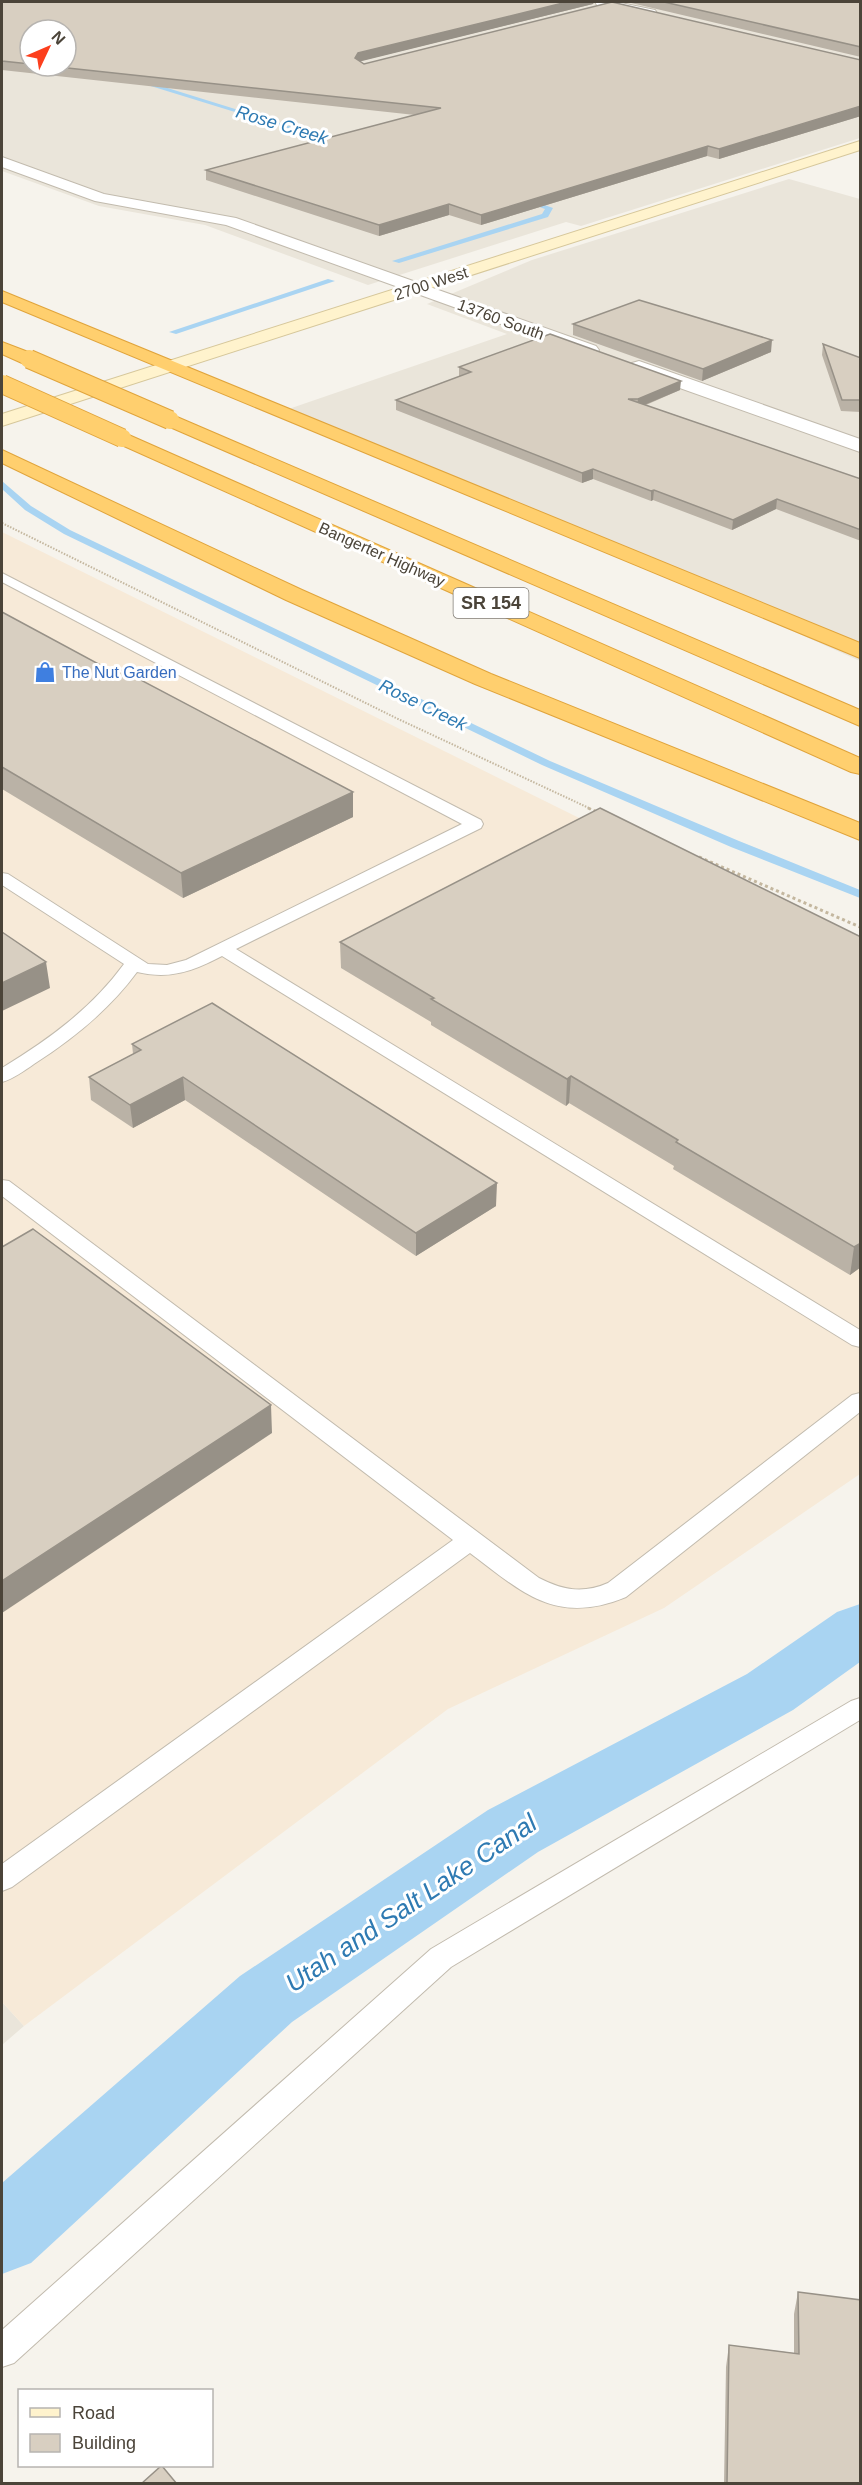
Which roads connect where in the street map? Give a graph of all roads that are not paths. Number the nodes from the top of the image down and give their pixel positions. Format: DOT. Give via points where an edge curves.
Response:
graph roads {
  1 [pos="602,5"];
  2 [pos="659,15"];
  3 [pos="861,145"];
  4 [pos="2,162"];
  5 [pos="417,288"];
  6 [pos="2,296"];
  7 [pos="2,347"];
  8 [pos="605,356"];
  9 [pos="627,363"];
  10 [pos="172,366"];
  11 [pos="2,384"];
  12 [pos="2,420"];
  13 [pos="861,446"];
  14 [pos="2,456"];
  15 [pos="2,577"];
  16 [pos="861,651"];
  17 [pos="861,718"];
  18 [pos="861,767"];
  19 [pos="861,832"];
  20 [pos="2,878"];
  21 [pos="223,948"];
  22 [pos="134,963"];
  23 [pos="2,1076"];
  24 [pos="2,1186"];
  25 [pos="861,1340"];
  26 [pos="861,1401"];
  27 [pos="470,1540"];
  28 [pos="861,1708"];
  29 [pos="2,1879"];
  30 [pos="2,2351"];
  1 -- 2 [label="street"];
  3 -- 5 [label="main road, 2700 West"];
  4 -- 5 [label="street, 13760 South" via="101,198 230,221"];
  5 -- 8 [label="street, 13760 South"];
  5 -- 10 [label="main road, 2700 West"];
  6 -- 10 [label="highway"];
  7 -- 17 [label="highway, Bangerter Highway / SR 154, bridge"];
  9 -- 13 [label="street"];
  10 -- 12 [label="main road, 2700 West"];
  10 -- 16 [label="highway"];
  11 -- 18 [label="highway, Bangerter Highway / SR 154, bridge"];
  14 -- 19 [label="highway" via="428,655"];
  15 -- 21 [label="lane" via="475,824"];
  20 -- 22 [label="lane"];
  21 -- 22 [label="lane" via="180,970 153,971"];
  21 -- 25 [label="lane"];
  22 -- 23 [label="lane" via="99,1007 71,1032"];
  24 -- 27 [label="lane"];
  26 -- 27 [label="lane" via="617,1590 604,1596 572,1601 549,1596"];
  27 -- 29 [label="lane"];
  28 -- 30 [label="lane" via="441,1958"];
}
